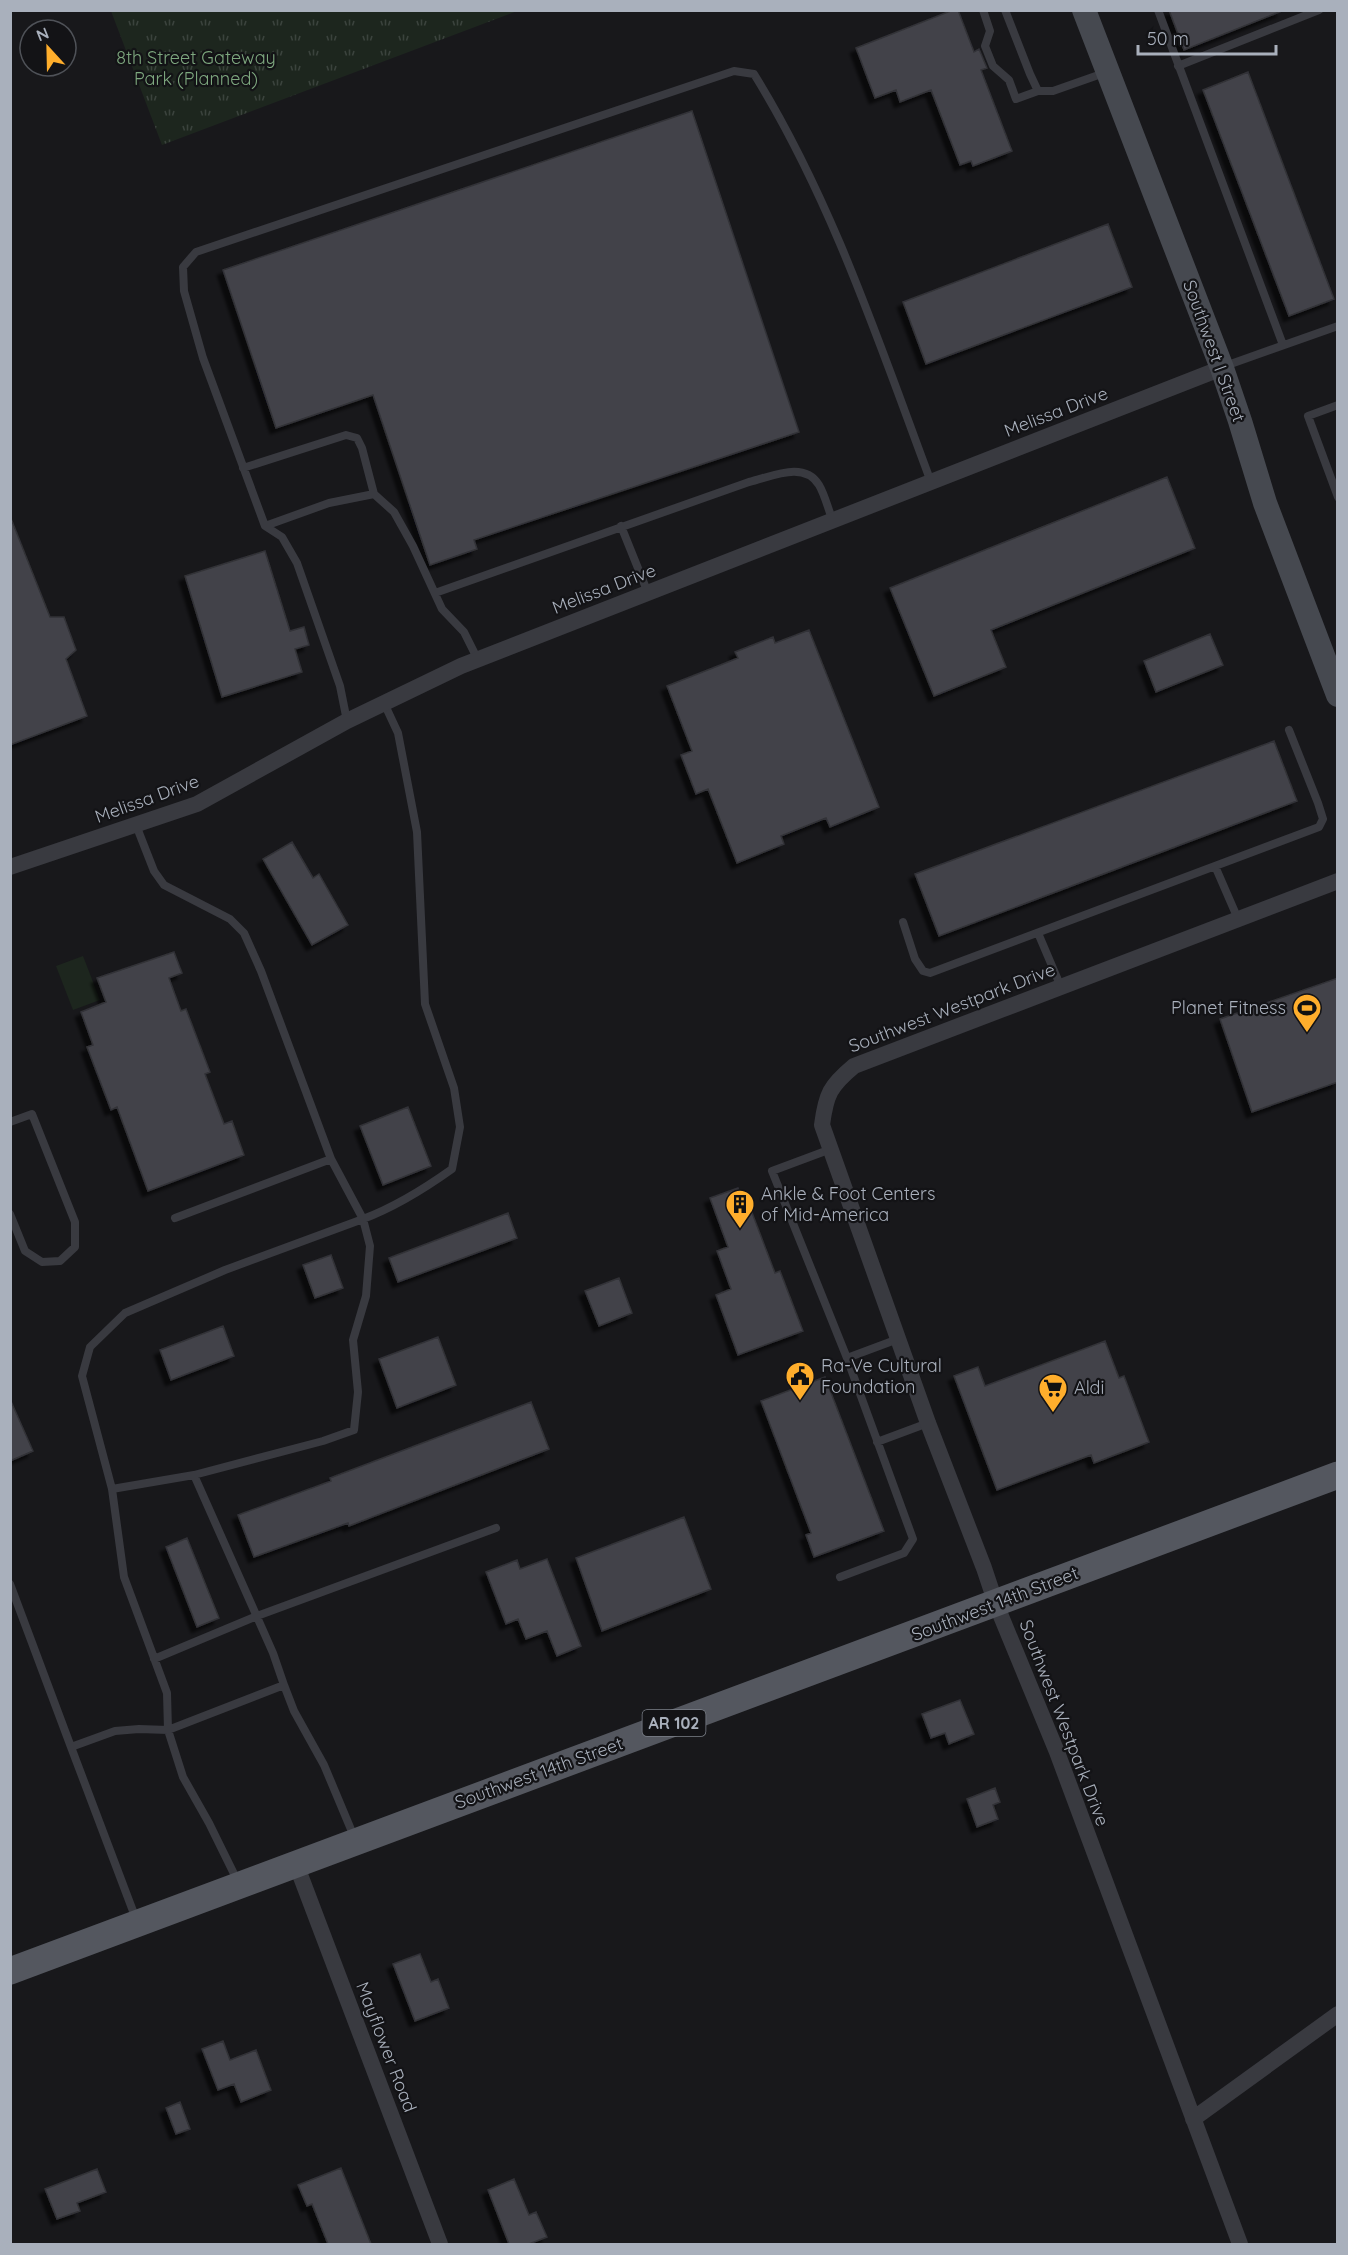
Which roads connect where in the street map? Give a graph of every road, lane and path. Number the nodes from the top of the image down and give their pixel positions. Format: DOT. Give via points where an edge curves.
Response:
graph roads {
  1 [pos="983,10"];
  2 [pos="1005,10"];
  3 [pos="1084,10"];
  4 [pos="1158,10"];
  5 [pos="1319,10"];
  6 [pos="1178,66"];
  7 [pos="1108,72"];
  8 [pos="1038,91"];
  9 [pos="1338,326"];
  10 [pos="1283,345"];
  11 [pos="1222,368"];
  12 [pos="1338,405"];
  13 [pos="243,468"];
  14 [pos="931,482"];
  15 [pos="374,494"];
  16 [pos="1338,497"];
  17 [pos="833,521"];
  18 [pos="265,526"];
  19 [pos="621,526"];
  20 [pos="435,593"];
  21 [pos="648,593"];
  22 [pos="478,660"];
  23 [pos="1338,694"];
  24 [pos="384,703"];
  25 [pos="347,721"];
  26 [pos="1289,730"];
  27 [pos="136,825"];
  28 [pos="1215,866"];
  29 [pos="10,867"];
  30 [pos="1338,880"];
  31 [pos="1238,919"];
  32 [pos="903,922"];
  33 [pos="1038,933"];
  34 [pos="1061,987"];
  35 [pos="10,1122"];
  36 [pos="831,1149"];
  37 [pos="331,1159"];
  38 [pos="10,1214"];
  39 [pos="175,1218"];
  40 [pos="363,1219"];
  41 [pos="898,1339"];
  42 [pos="847,1358"];
  43 [pos="928,1423"];
  44 [pos="877,1442"];
  45 [pos="194,1475"];
  46 [pos="1338,1475"];
  47 [pos="112,1489"];
  48 [pos="496,1528"];
  49 [pos="840,1577"];
  50 [pos="10,1584"];
  51 [pos="996,1604"];
  52 [pos="257,1616"];
  53 [pos="154,1659"];
  54 [pos="284,1685"];
  55 [pos="168,1730"];
  56 [pos="71,1747"];
  57 [pos="356,1842"];
  58 [pos="296,1864"];
  59 [pos="240,1885"];
  60 [pos="137,1923"];
  61 [pos="10,1971"];
  62 [pos="1338,2014"];
  63 [pos="1193,2119"];
  64 [pos="440,2244"];
  65 [pos="1240,2244"];
  1 -- 8 [label="lane" via="990,31 985,46 993,66 1009,80 1016,99"];
  2 -- 8 [label="lane"];
  3 -- 7 [label="main road, Southwest I Street"];
  4 -- 6 [label="lane"];
  5 -- 6 [label="lane"];
  6 -- 10 [label="lane"];
  7 -- 8 [label="lane" via="1053,91"];
  7 -- 11 [label="main road, Southwest I Street"];
  9 -- 10 [label="lane"];
  10 -- 11 [label="lane"];
  11 -- 14 [label="street, Melissa Drive"];
  11 -- 23 [label="main road, Southwest I Street" via="1265,502"];
  12 -- 16 [label="lane" via="1308,416"];
  13 -- 14 [label="lane" via="203,358 184,291 183,267 196,252 734,71 754,74 814,182"];
  13 -- 15 [label="lane" via="346,435 357,438 362,448"];
  13 -- 18 [label="lane"];
  14 -- 17 [label="street, Melissa Drive"];
  15 -- 18 [label="lane" via="329,503"];
  15 -- 20 [label="lane" via="394,512"];
  17 -- 19 [label="lane" via="819,484 809,473 796,470"];
  17 -- 21 [label="street, Melissa Drive"];
  18 -- 25 [label="lane" via="282,537 297,563 340,687"];
  19 -- 20 [label="lane"];
  19 -- 21 [label="lane"];
  20 -- 22 [label="lane" via="442,609 464,632"];
  21 -- 22 [label="street, Melissa Drive"];
  22 -- 24 [label="street, Melissa Drive"];
  24 -- 25 [label="street, Melissa Drive"];
  24 -- 40 [label="lane" via="398,733 417,832 425,1004 454,1088 460,1127 452,1169 423,1189"];
  25 -- 27 [label="street, Melissa Drive" via="197,804"];
  26 -- 28 [label="lane" via="1323,819 1319,828"];
  27 -- 29 [label="street, Melissa Drive"];
  27 -- 37 [label="lane" via="154,871 164,885 230,919 244,933"];
  28 -- 31 [label="lane"];
  28 -- 33 [label="lane"];
  30 -- 31 [label="street, Southwest Westpark Drive"];
  31 -- 34 [label="street, Southwest Westpark Drive"];
  32 -- 33 [label="lane" via="915,959 923,971 930,973"];
  33 -- 34 [label="lane"];
  34 -- 36 [label="street, Southwest Westpark Drive" via="854,1066 837,1080 825,1100 822,1125"];
  35 -- 38 [label="lane" via="32,1114 75,1222 75,1247 60,1261 42,1262 25,1251"];
  36 -- 41 [label="street, Southwest Westpark Drive"];
  36 -- 42 [label="lane" via="772,1171"];
  37 -- 39 [label="lane"];
  37 -- 40 [label="lane"];
  40 -- 45 [label="lane" via="370,1246 366,1296 353,1340 358,1392 354,1430"];
  40 -- 47 [label="lane" via="225,1270 125,1313 90,1347 82,1376"];
  41 -- 42 [label="lane"];
  41 -- 43 [label="street, Southwest Westpark Drive"];
  42 -- 44 [label="lane"];
  43 -- 44 [label="lane"];
  43 -- 51 [label="street, Southwest Westpark Drive"];
  44 -- 49 [label="lane" via="913,1539 904,1553"];
  45 -- 47 [label="lane"];
  45 -- 52 [label="lane"];
  46 -- 51 [label="main road, Southwest 14th Street / AR 102"];
  47 -- 53 [label="lane" via="124,1577"];
  48 -- 52 [label="lane"];
  50 -- 56 [label="lane"];
  51 -- 57 [label="main road, Southwest 14th Street / AR 102"];
  51 -- 63 [label="street, Southwest Westpark Drive" via="1057,1752"];
  52 -- 53 [label="lane"];
  52 -- 54 [label="lane"];
  53 -- 55 [label="lane" via="167,1693"];
  54 -- 55 [label="lane"];
  54 -- 57 [label="lane" via="324,1764"];
  55 -- 56 [label="lane" via="115,1731"];
  55 -- 59 [label="lane" via="183,1777"];
  56 -- 60 [label="lane"];
  57 -- 58 [label="main road, Southwest 14th Street / AR 102"];
  58 -- 59 [label="main road, Southwest 14th Street / AR 102"];
  58 -- 64 [label="street, Mayflower Road"];
  59 -- 60 [label="main road, Southwest 14th Street / AR 102"];
  60 -- 61 [label="main road, Southwest 14th Street / AR 102"];
  62 -- 63 [label="street"];
  63 -- 65 [label="street, Southwest Westpark Drive"];
}
